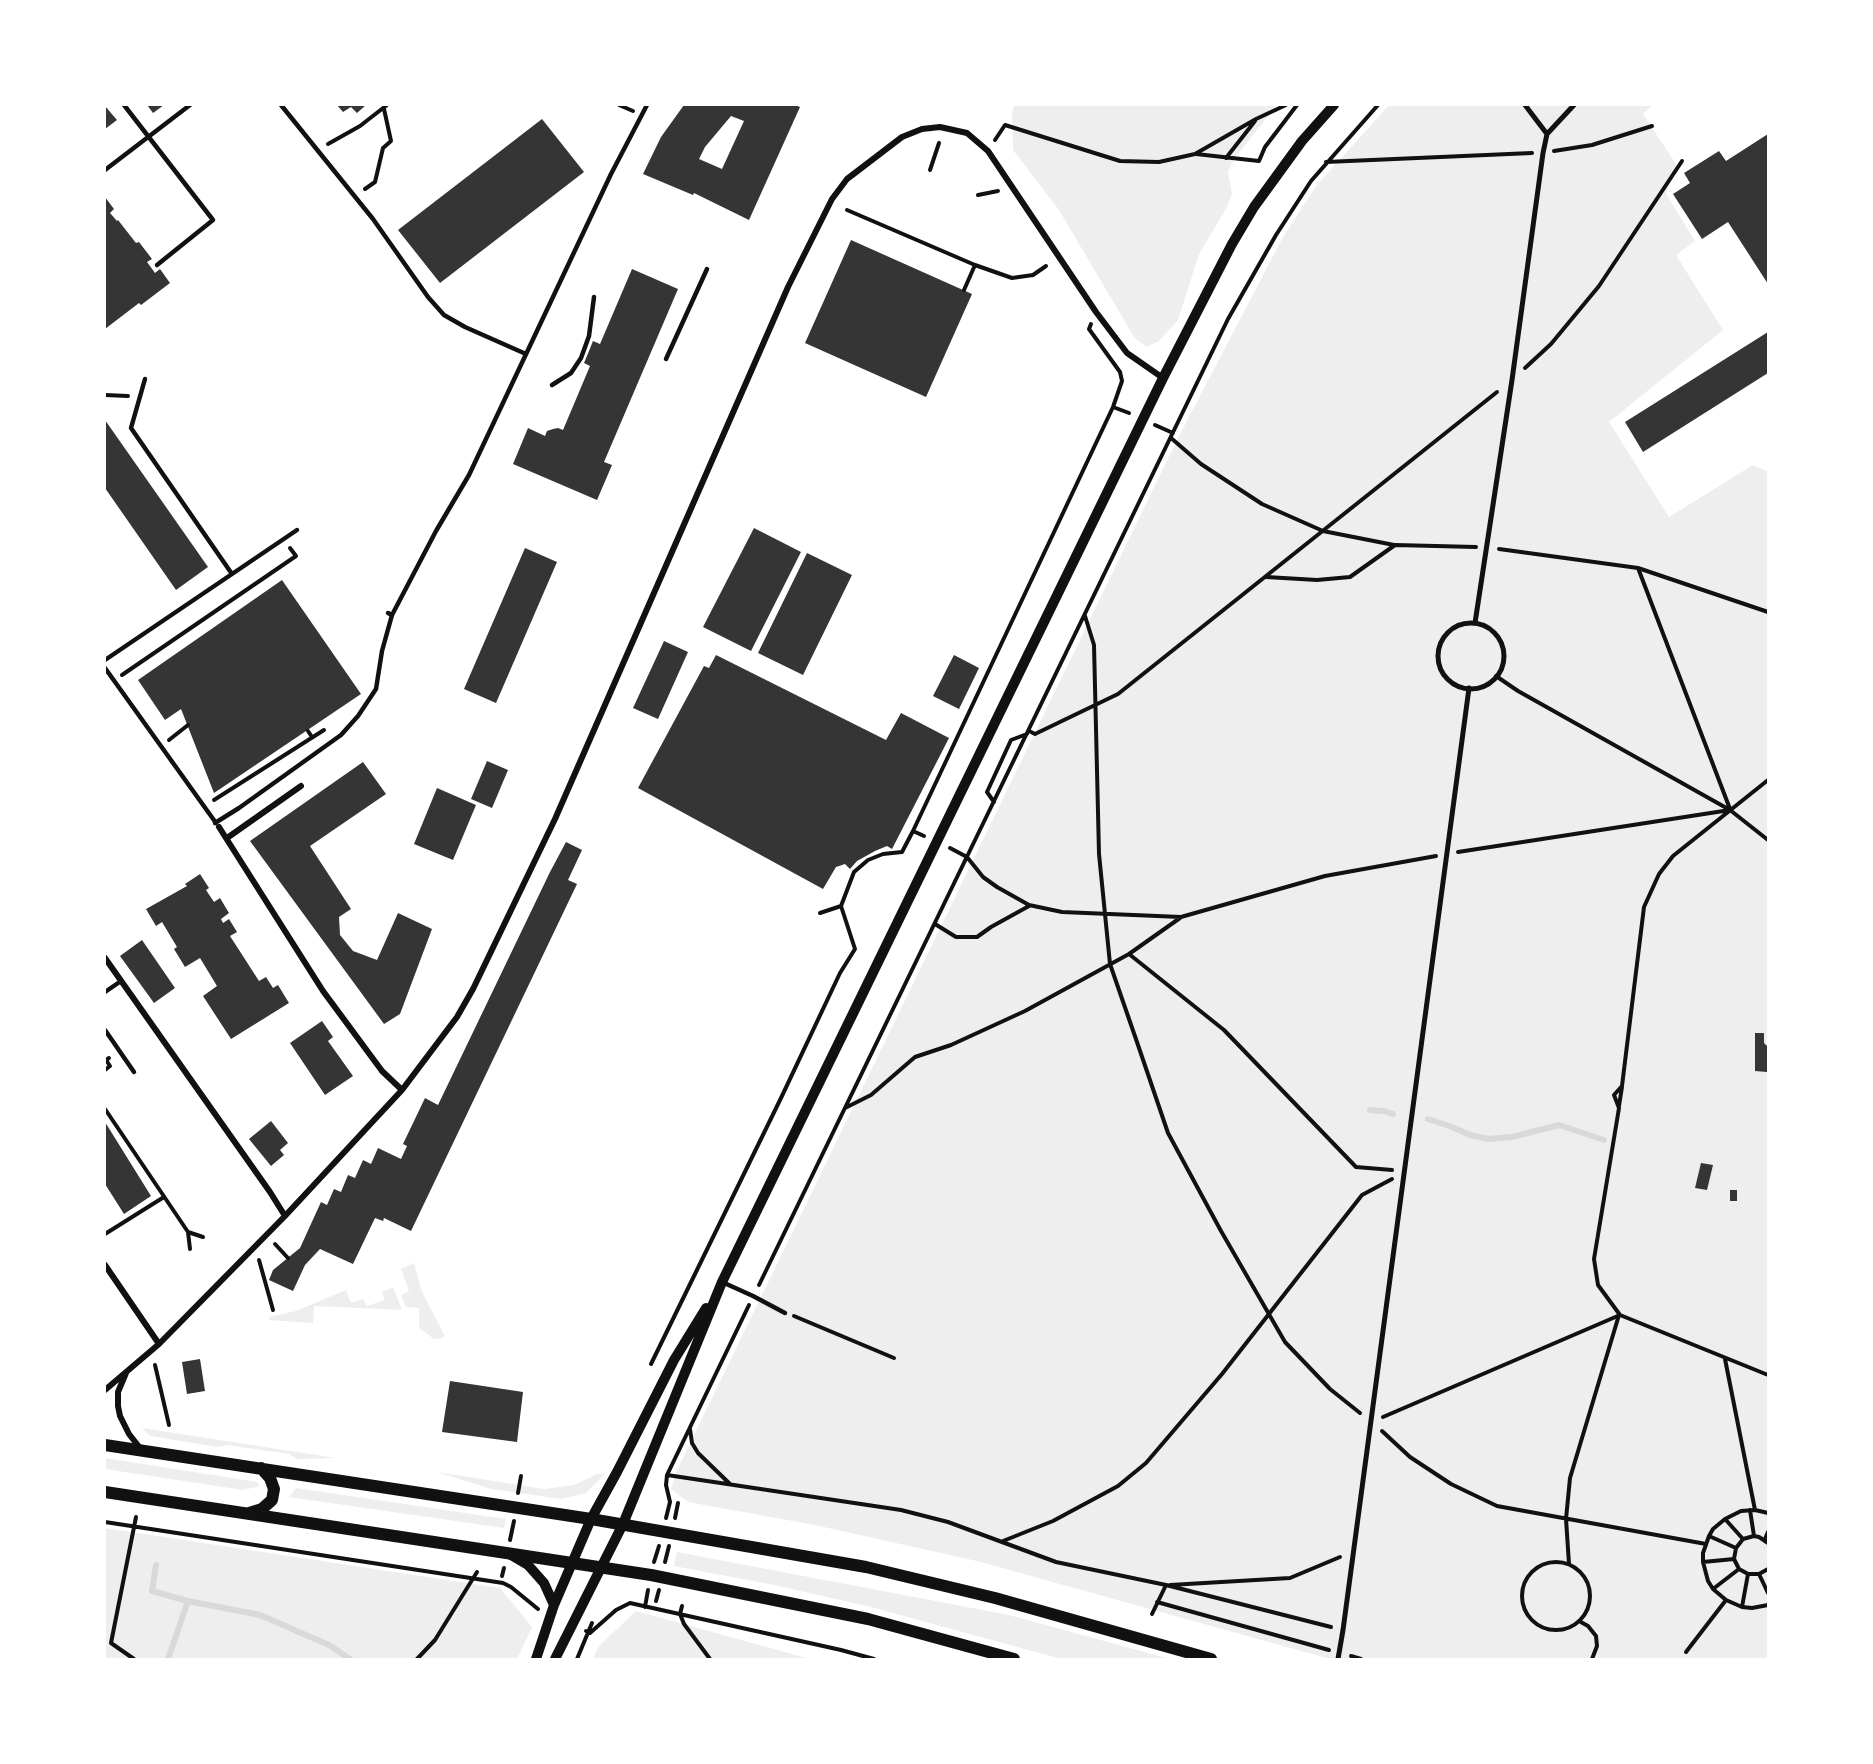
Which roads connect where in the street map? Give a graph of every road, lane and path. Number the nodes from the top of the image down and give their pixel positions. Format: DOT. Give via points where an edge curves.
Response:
graph roads {
  1 [pos="124,105"];
  2 [pos="190,105"];
  3 [pos="280,105"];
  4 [pos="647,105"];
  5 [pos="1286,105"];
  6 [pos="1297,105"];
  7 [pos="1334,105"];
  8 [pos="1378,105"];
  9 [pos="1525,105"];
  10 [pos="1574,105"];
  11 [pos="386,107"];
  12 [pos="1256,119"];
  13 [pos="1652,126"];
  14 [pos="1547,134"];
  15 [pos="148,138"];
  16 [pos="939,143"];
  17 [pos="316,150"];
  18 [pos="988,151"];
  19 [pos="1543,153"];
  20 [pos="1195,154"];
  21 [pos="1225,158"];
  22 [pos="1682,161"];
  23 [pos="1326,162"];
  24 [pos="105,168"];
  25 [pos="930,170"];
  26 [pos="998,191"];
  27 [pos="978,195"];
  28 [pos="354,196"];
  29 [pos="847,210"];
  30 [pos="157,265"];
  31 [pos="975,265"];
  32 [pos="1046,266"];
  33 [pos="707,269"];
  34 [pos="964,290"];
  35 [pos="594,297"];
  36 [pos="1089,329"];
  37 [pos="526,354"];
  38 [pos="666,359"];
  39 [pos="1163,378"];
  40 [pos="145,379"];
  41 [pos="1512,380"];
  42 [pos="552,385"];
  43 [pos="105,394"];
  44 [pos="140,397"];
  45 [pos="1171,438"];
  46 [pos="297,530"];
  47 [pos="1323,531"];
  48 [pos="283,540"];
  49 [pos="1395,545"];
  50 [pos="1486,547"];
  51 [pos="1638,568"];
  52 [pos="232,574"];
  53 [pos="1265,577"];
  54 [pos="1768,612"];
  55 [pos="1085,615"];
  56 [pos="1475,623"];
  57 [pos="105,660"];
  58 [pos="105,668"];
  59 [pos="1496,676"];
  60 [pos="114,681"];
  61 [pos="1469,688"];
  62 [pos="1097,704"];
  63 [pos="188,725"];
  64 [pos="324,729"];
  65 [pos="308,730"];
  66 [pos="1028,732"];
  67 [pos="312,737"];
  68 [pos="161,746"];
  69 [pos="1768,780"];
  70 [pos="301,786"];
  71 [pos="994,802"];
  72 [pos="204,807"];
  73 [pos="1730,810"];
  74 [pos="217,825"];
  75 [pos="913,831"];
  76 [pos="226,838"];
  77 [pos="1768,840"];
  78 [pos="938,843"];
  79 [pos="1447,854"];
  80 [pos="967,857"];
  81 [pos="1029,905"];
  82 [pos="841,906"];
  83 [pos="820,913"];
  84 [pos="1104,915"];
  85 [pos="1181,917"];
  86 [pos="935,924"];
  87 [pos="1129,954"];
  88 [pos="105,958"];
  89 [pos="1110,964"];
  90 [pos="121,981"];
  91 [pos="105,992"];
  92 [pos="105,1030"];
  93 [pos="134,1072"];
  94 [pos="402,1090"];
  95 [pos="105,1109"];
  96 [pos="844,1109"];
  97 [pos="1405,1172"];
  98 [pos="164,1197"];
  99 [pos="285,1216"];
  100 [pos="188,1232"];
  101 [pos="105,1234"];
  102 [pos="204,1237"];
  103 [pos="275,1244"];
  104 [pos="190,1249"];
  105 [pos="288,1258"];
  106 [pos="258,1260"];
  107 [pos="105,1265"];
  108 [pos="722,1282"];
  109 [pos="753,1296"];
  110 [pos="273,1310"];
  111 [pos="784,1313"];
  112 [pos="1268,1313"];
  113 [pos="1620,1315"];
  114 [pos="159,1344"];
  115 [pos="894,1358"];
  116 [pos="1725,1358"];
  117 [pos="651,1364"];
  118 [pos="155,1365"];
  119 [pos="128,1370"];
  120 [pos="1768,1375"];
  121 [pos="105,1390"];
  122 [pos="1371,1422"];
  123 [pos="169,1425"];
  124 [pos="690,1428"];
  125 [pos="105,1445"];
  126 [pos="141,1450"];
  127 [pos="261,1468"];
  128 [pos="667,1475"];
  129 [pos="521,1476"];
  130 [pos="730,1485"];
  131 [pos="105,1492"];
  132 [pos="678,1503"];
  133 [pos="516,1508"];
  134 [pos="1753,1510"];
  135 [pos="1768,1513"];
  136 [pos="248,1514"];
  137 [pos="136,1517"];
  138 [pos="591,1518"];
  139 [pos="1725,1518"];
  140 [pos="1566,1519"];
  141 [pos="105,1522"];
  142 [pos="623,1524"];
  143 [pos="134,1527"];
  144 [pos="667,1531"];
  145 [pos="1768,1532"];
  146 [pos="1709,1536"];
  147 [pos="1754,1536"];
  148 [pos="1743,1539"];
  149 [pos="1003,1541"];
  150 [pos="1766,1541"];
  151 [pos="1706,1544"];
  152 [pos="1736,1548"];
  153 [pos="1354,1551"];
  154 [pos="508,1553"];
  155 [pos="1734,1559"];
  156 [pos="1703,1562"];
  157 [pos="570,1563"];
  158 [pos="1569,1564"];
  159 [pos="603,1568"];
  160 [pos="1739,1569"];
  161 [pos="1768,1569"];
  162 [pos="477,1572"];
  163 [pos="1748,1574"];
  164 [pos="1759,1574"];
  165 [pos="502,1576"];
  166 [pos="656,1576"];
  167 [pos="473,1579"];
  168 [pos="1166,1585"];
  169 [pos="1713,1589"];
  170 [pos="1768,1593"];
  171 [pos="1726,1600"];
  172 [pos="656,1601"];
  173 [pos="1156,1602"];
  174 [pos="1768,1605"];
  175 [pos="645,1606"];
  176 [pos="682,1606"];
  177 [pos="1742,1607"];
  178 [pos="552,1610"];
  179 [pos="680,1614"];
  180 [pos="1152,1614"];
  181 [pos="1580,1621"];
  182 [pos="592,1623"];
  183 [pos="573,1625"];
  184 [pos="1343,1630"];
  185 [pos="590,1633"];
  186 [pos="105,1637"];
  187 [pos="111,1642"];
  188 [pos="1330,1650"];
  189 [pos="1686,1652"];
  190 [pos="134,1659"];
  191 [pos="417,1659"];
  192 [pos="536,1659"];
  193 [pos="555,1659"];
  194 [pos="577,1659"];
  195 [pos="710,1659"];
  196 [pos="874,1659"];
  197 [pos="1014,1659"];
  198 [pos="1211,1659"];
  199 [pos="1338,1659"];
  200 [pos="1592,1659"];
  1 -- 15 [label="lane"];
  2 -- 15 [label="lane"];
  3 -- 17 [label="lane"];
  4 -- 37 [label="lane"];
  5 -- 12 [label="path"];
  6 -- 21 [label="path" via="1264,147 1258,161"];
  7 -- 39 [label="street" via="1254,207"];
  8 -- 23 [label="path"];
  9 -- 14 [label="street"];
  10 -- 14 [label="street"];
  11 -- 17 [label="path"];
  11 -- 28 [label="path" via="391,141 383,148 375,182"];
  12 -- 20 [label="path"];
  12 -- 21 [label="path"];
  13 -- 19 [label="path" via="1592,145"];
  14 -- 19 [label="street"];
  15 -- 24 [label="lane"];
  15 -- 30 [label="lane" via="213,220"];
  16 -- 25 [label="path"];
  17 -- 28 [label="lane"];
  18 -- 20 [label="path" via="1005,125 1120,161 1159,162"];
  18 -- 39 [label="street" via="1127,353"];
  18 -- 94 [label="street" via="967,133 940,127 922,129 902,137 847,179 832,200 788,287 560,808 473,989 457,1017"];
  19 -- 23 [label="path"];
  19 -- 41 [label="street"];
  20 -- 21 [label="path"];
  22 -- 41 [label="path" via="1599,286 1551,344"];
  23 -- 45 [label="path" via="1252,276"];
  26 -- 27 [label="path"];
  28 -- 37 [label="lane" via="444,315"];
  29 -- 31 [label="path"];
  31 -- 32 [label="path" via="1012,278 1033,275"];
  31 -- 34 [label="path"];
  33 -- 38 [label="lane"];
  35 -- 42 [label="lane" via="589,336 581,358 571,373"];
  36 -- 75 [label="path" via="1120,372 1122,381 1113,407"];
  37 -- 74 [label="lane" via="469,475 390,614 376,689 341,735"];
  39 -- 78 [label="street"];
  40 -- 44 [label="lane"];
  41 -- 47 [label="path"];
  41 -- 50 [label="street"];
  43 -- 44 [label="path"];
  44 -- 52 [label="lane" via="131,428"];
  45 -- 47 [label="path" via="1201,464 1262,504"];
  45 -- 55 [label="path"];
  46 -- 48 [label="lane"];
  47 -- 49 [label="path"];
  47 -- 53 [label="path"];
  48 -- 52 [label="lane"];
  48 -- 60 [label="path" via="296,556"];
  49 -- 50 [label="path"];
  49 -- 53 [label="path" via="1350,577"];
  50 -- 51 [label="path"];
  50 -- 56 [label="street"];
  51 -- 54 [label="path"];
  51 -- 73 [label="path"];
  52 -- 57 [label="lane"];
  53 -- 62 [label="path" via="1118,694"];
  55 -- 62 [label="path" via="1094,645"];
  55 -- 66 [label="path"];
  56 -- 59 [label="street" via="1491,630 1501,644 1503,661"];
  56 -- 61 [label="street" via="1452,629 1438,649 1443,673 1455,684"];
  58 -- 60 [label="lane"];
  59 -- 61 [label="street" via="1484,685"];
  59 -- 73 [label="path"];
  60 -- 68 [label="lane"];
  61 -- 79 [label="street"];
  62 -- 66 [label="path" via="1035,734"];
  62 -- 84 [label="path"];
  63 -- 68 [label="path"];
  64 -- 67 [label="path"];
  65 -- 67 [label="path"];
  66 -- 71 [label="path"];
  66 -- 71 [label="path" via="1011,740 987,792"];
  67 -- 72 [label="path"];
  68 -- 72 [label="lane"];
  69 -- 73 [label="path"];
  70 -- 76 [label="street"];
  71 -- 80 [label="path"];
  72 -- 74 [label="lane"];
  73 -- 77 [label="path"];
  73 -- 79 [label="path"];
  73 -- 113 [label="path" via="1673,856 1659,874 1644,907 1622,1086 1614,1095 1619,1108 1594,1259 1598,1284"];
  74 -- 76 [label="street"];
  75 -- 78 [label="path"];
  75 -- 82 [label="path" via="902,852 868,860 854,872"];
  76 -- 94 [label="street" via="323,991 382,1071"];
  78 -- 80 [label="path"];
  78 -- 108 [label="street"];
  79 -- 85 [label="path" via="1325,876"];
  79 -- 97 [label="street"];
  80 -- 81 [label="path" via="983,877"];
  80 -- 86 [label="path"];
  81 -- 84 [label="path"];
  81 -- 86 [label="path" via="977,937 956,938"];
  82 -- 83 [label="path"];
  82 -- 117 [label="path" via="855,949"];
  84 -- 85 [label="path"];
  84 -- 89 [label="path"];
  85 -- 87 [label="path"];
  86 -- 96 [label="path"];
  87 -- 89 [label="path"];
  87 -- 97 [label="path" via="1224,1030 1356,1167"];
  88 -- 90 [label="street"];
  89 -- 96 [label="path" via="1025,1011 915,1057 871,1095"];
  89 -- 112 [label="path" via="1168,1133"];
  90 -- 91 [label="lane"];
  90 -- 99 [label="street"];
  92 -- 93 [label="lane"];
  94 -- 99 [label="street"];
  95 -- 98 [label="path"];
  96 -- 109 [label="path"];
  97 -- 112 [label="path" via="1362,1195"];
  97 -- 122 [label="street"];
  98 -- 100 [label="path"];
  98 -- 101 [label="path"];
  99 -- 114 [label="street"];
  100 -- 102 [label="path"];
  100 -- 104 [label="path"];
  103 -- 105 [label="path"];
  106 -- 110 [label="path"];
  107 -- 114 [label="street"];
  108 -- 109 [label="lane"];
  108 -- 138 [label="street" via="674,1360"];
  108 -- 142 [label="street"];
  109 -- 111 [label="lane"];
  109 -- 124 [label="path"];
  111 -- 115 [label="path"];
  112 -- 122 [label="path" via="1285,1342 1330,1389"];
  112 -- 149 [label="path" via="1146,1463 1118,1486 1053,1521"];
  113 -- 116 [label="path"];
  113 -- 122 [label="path"];
  113 -- 140 [label="path" via="1570,1478"];
  114 -- 119 [label="street"];
  116 -- 120 [label="path"];
  116 -- 134 [label="path"];
  118 -- 123 [label="path"];
  119 -- 121 [label="street"];
  119 -- 126 [label="street" via="118,1392 118,1406 129,1434"];
  122 -- 140 [label="path" via="1410,1457 1451,1484 1497,1506"];
  122 -- 153 [label="street"];
  124 -- 128 [label="path"];
  124 -- 130 [label="path" via="698,1453"];
  125 -- 126 [label="main road"];
  126 -- 127 [label="main road"];
  127 -- 133 [label="main road"];
  127 -- 136 [label="main road" via="274,1489 272,1500"];
  128 -- 130 [label="path"];
  128 -- 144 [label="path"];
  129 -- 133 [label="path"];
  130 -- 149 [label="path" via="901,1510"];
  131 -- 136 [label="main road"];
  132 -- 144 [label="path"];
  133 -- 138 [label="main road"];
  133 -- 154 [label="path"];
  134 -- 135 [label="path"];
  134 -- 139 [label="path"];
  134 -- 147 [label="path"];
  136 -- 154 [label="main road"];
  137 -- 143 [label="path"];
  138 -- 142 [label="main road"];
  138 -- 157 [label="street"];
  139 -- 146 [label="path"];
  139 -- 148 [label="path"];
  140 -- 151 [label="path"];
  140 -- 158 [label="path"];
  141 -- 143 [label="path"];
  142 -- 144 [label="main road"];
  142 -- 159 [label="street"];
  143 -- 167 [label="path"];
  143 -- 187 [label="path"];
  144 -- 166 [label="path"];
  144 -- 166 [label="path"];
  144 -- 198 [label="main road" via="866,1567 994,1598"];
  145 -- 150 [label="path"];
  146 -- 151 [label="path"];
  146 -- 152 [label="path"];
  147 -- 148 [label="path"];
  147 -- 150 [label="path"];
  148 -- 152 [label="path"];
  149 -- 168 [label="path" via="1056,1562"];
  151 -- 156 [label="path"];
  152 -- 155 [label="path"];
  153 -- 168 [label="path" via="1290,1578"];
  153 -- 184 [label="street"];
  154 -- 157 [label="main road"];
  154 -- 165 [label="path"];
  154 -- 178 [label="street" via="528,1565 544,1583"];
  155 -- 156 [label="path"];
  155 -- 160 [label="path"];
  156 -- 169 [label="path"];
  157 -- 159 [label="main road"];
  157 -- 178 [label="street"];
  158 -- 181 [label="path" via="1581,1573 1588,1586 1589,1602"];
  158 -- 181 [label="path" via="1539,1566 1528,1576 1522,1590 1523,1606 1530,1619 1543,1628 1558,1630"];
  159 -- 166 [label="main road"];
  159 -- 183 [label="street"];
  160 -- 163 [label="path"];
  160 -- 169 [label="path"];
  161 -- 164 [label="path"];
  162 -- 167 [label="path"];
  163 -- 164 [label="path"];
  163 -- 177 [label="path"];
  164 -- 170 [label="path"];
  166 -- 172 [label="path"];
  166 -- 175 [label="path"];
  166 -- 197 [label="main road" via="868,1618"];
  167 -- 178 [label="path" via="502,1583 536,1608"];
  167 -- 191 [label="path" via="435,1640"];
  168 -- 173 [label="path"];
  168 -- 184 [label="path"];
  169 -- 171 [label="path"];
  171 -- 177 [label="path"];
  171 -- 189 [label="path"];
  173 -- 180 [label="path"];
  173 -- 188 [label="path"];
  174 -- 177 [label="path"];
  175 -- 179 [label="path"];
  175 -- 185 [label="path" via="630,1604 616,1610"];
  176 -- 179 [label="path"];
  178 -- 192 [label="street"];
  179 -- 195 [label="path"];
  179 -- 196 [label="path"];
  181 -- 200 [label="path" via="1596,1636"];
  182 -- 185 [label="path"];
  183 -- 185 [label="path"];
  183 -- 193 [label="street"];
  184 -- 199 [label="street"];
  185 -- 194 [label="path"];
  186 -- 187 [label="path"];
  187 -- 190 [label="path"];
}
